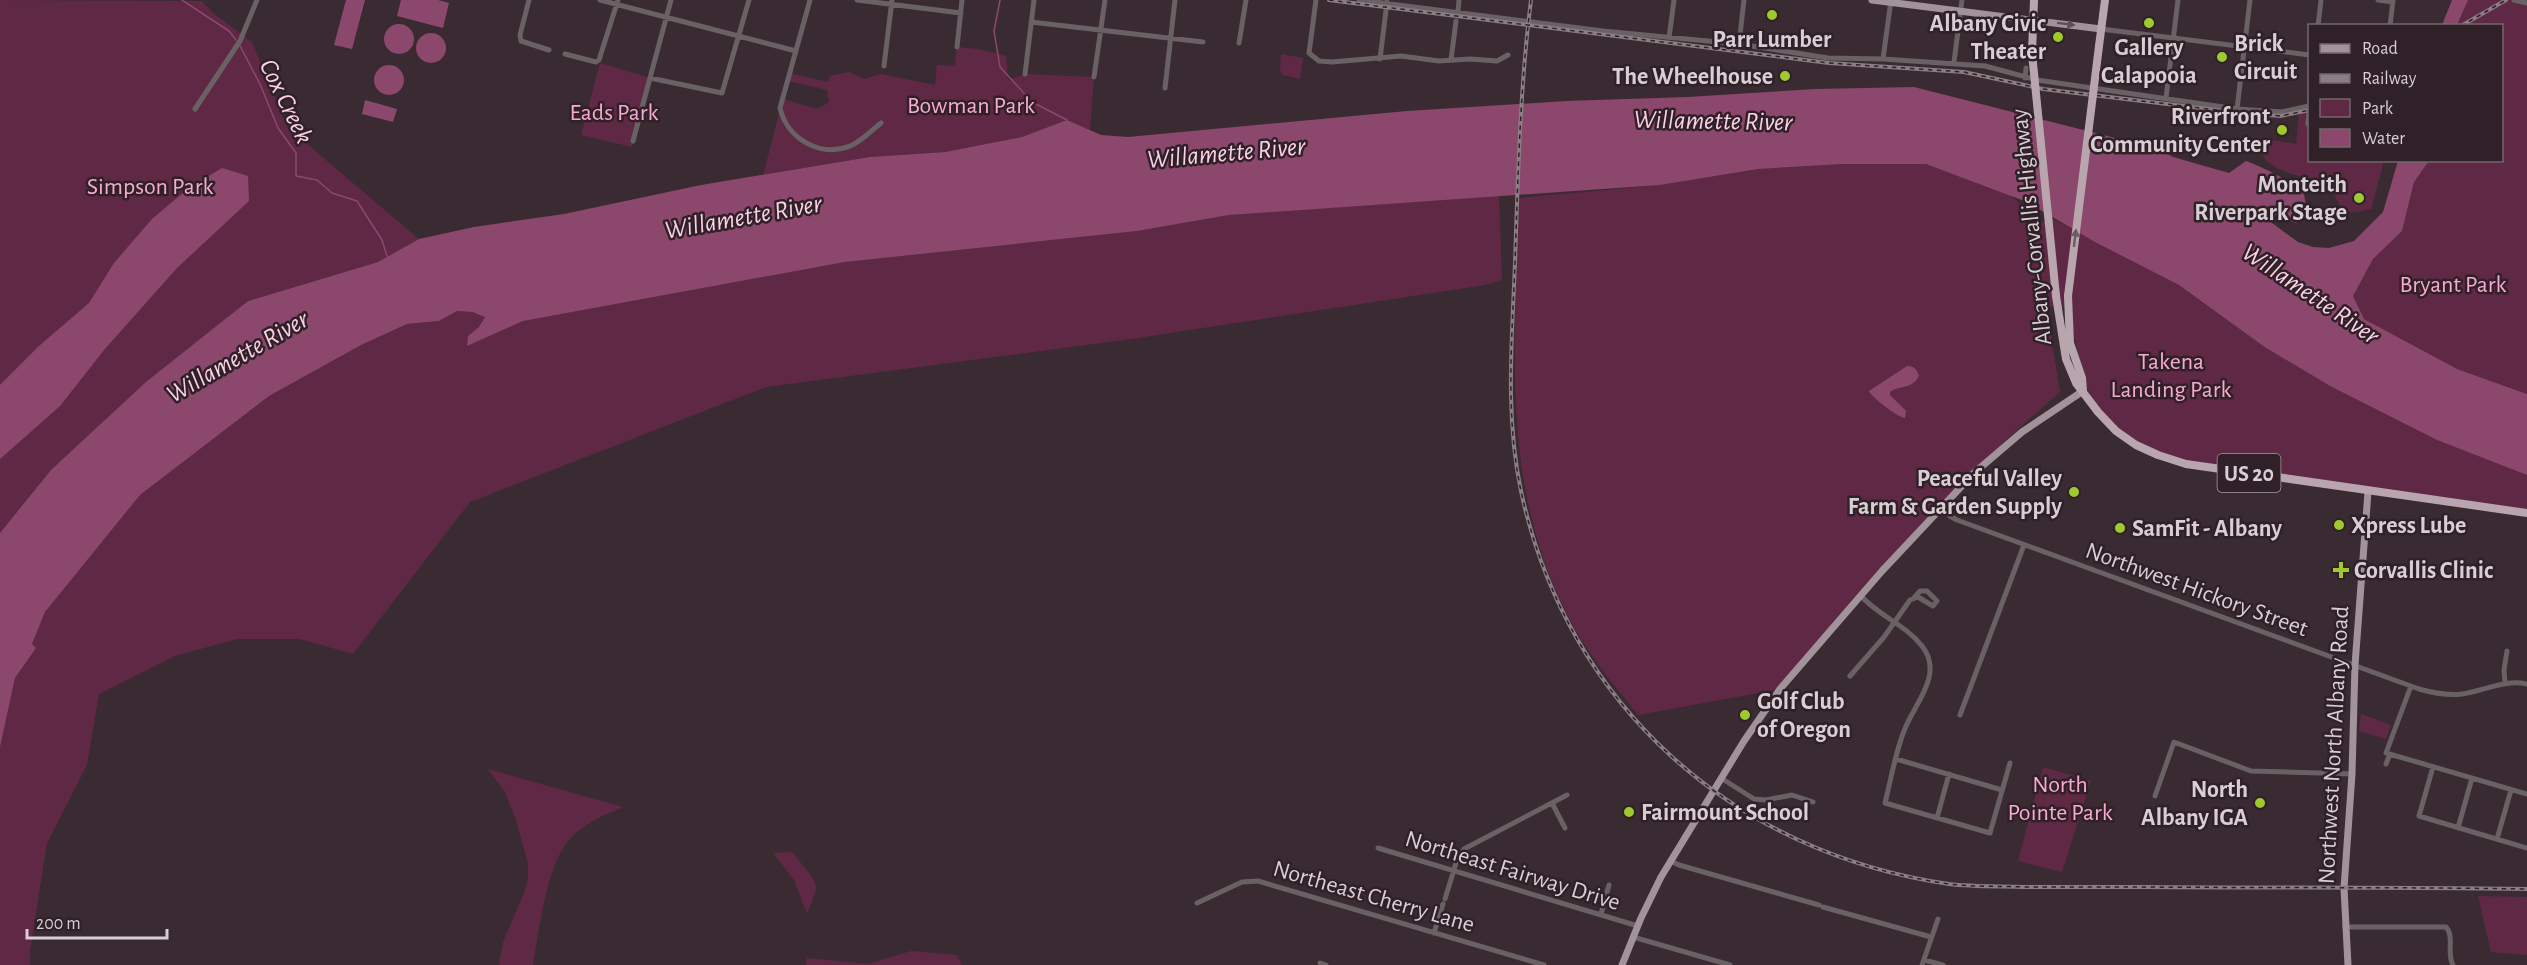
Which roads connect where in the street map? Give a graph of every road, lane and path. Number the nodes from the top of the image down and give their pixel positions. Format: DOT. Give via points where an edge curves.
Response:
graph roads {
  1 [pos="257,0"];
  2 [pos="529,0"];
  3 [pos="600,0"];
  4 [pos="671,0"];
  5 [pos="749,0"];
  6 [pos="810,0"];
  7 [pos="857,0"];
  8 [pos="962,0"];
  9 [pos="1034,0"];
  10 [pos="1104,0"];
  11 [pos="1175,0"];
  12 [pos="1246,0"];
  13 [pos="1316,0"];
  14 [pos="1359,0"];
  15 [pos="1459,0"];
  16 [pos="1674,0"];
  17 [pos="1744,0"];
  18 [pos="1872,0"];
  19 [pos="1962,0"];
  20 [pos="2034,0"];
  21 [pos="2105,0"];
  22 [pos="2178,0"];
  23 [pos="2250,0"];
  24 [pos="2321,0"];
  25 [pos="2378,0"];
  26 [pos="2514,0"];
  27 [pos="1891,1"];
  28 [pos="2393,1"];
  29 [pos="617,2"];
  30 [pos="1387,2"];
  31 [pos="891,3"];
  32 [pos="2527,3"];
  33 [pos="1961,11"];
  34 [pos="1458,12"];
  35 [pos="961,13"];
  36 [pos="666,17"];
  37 [pos="2031,20"];
  38 [pos="1456,21"];
  39 [pos="1031,22"];
  40 [pos="2318,24"];
  41 [pos="2390,24"];
  42 [pos="2101,28"];
  43 [pos="1101,30"];
  44 [pos="738,36"];
  45 [pos="1171,37"];
  46 [pos="1669,38"];
  47 [pos="2174,38"];
  48 [pos="1203,42"];
  49 [pos="1239,43"];
  50 [pos="1739,44"];
  51 [pos="957,47"];
  52 [pos="2244,47"];
  53 [pos="549,50"];
  54 [pos="796,51"];
  55 [pos="565,54"];
  56 [pos="1508,55"];
  57 [pos="2308,55"];
  58 [pos="1380,59"];
  59 [pos="1883,59"];
  60 [pos="1451,60"];
  61 [pos="1954,62"];
  62 [pos="884,66"];
  63 [pos="2026,68"];
  64 [pos="1025,74"];
  65 [pos="1094,77"];
  66 [pos="650,78"];
  67 [pos="2025,78"];
  68 [pos="1165,88"];
  69 [pos="2166,98"];
  70 [pos="2308,106"];
  71 [pos="195,109"];
  72 [pos="2237,109"];
  73 [pos="881,123"];
  74 [pos="633,141"];
  75 [pos="2083,391"];
  76 [pos="2368,492"];
  77 [pos="1942,507"];
  78 [pos="2527,513"];
  79 [pos="2024,544"];
  80 [pos="1861,596"];
  81 [pos="1914,598"];
  82 [pos="1895,622"];
  83 [pos="2507,651"];
  84 [pos="2355,665"];
  85 [pos="1850,676"];
  86 [pos="2505,683"];
  87 [pos="2527,684"];
  88 [pos="2411,686"];
  89 [pos="1960,715"];
  90 [pos="2388,754"];
  91 [pos="1896,759"];
  92 [pos="2010,763"];
  93 [pos="2386,764"];
  94 [pos="2433,767"];
  95 [pos="1949,774"];
  96 [pos="2352,774"];
  97 [pos="1721,778"];
  98 [pos="2472,778"];
  99 [pos="2002,790"];
  100 [pos="2511,790"];
  101 [pos="2527,794"];
  102 [pos="1567,795"];
  103 [pos="2155,796"];
  104 [pos="1813,802"];
  105 [pos="1552,803"];
  106 [pos="1936,818"];
  107 [pos="1565,828"];
  108 [pos="2458,828"];
  109 [pos="2497,839"];
  110 [pos="2527,848"];
  111 [pos="1378,849"];
  112 [pos="1671,861"];
  113 [pos="1453,870"];
  114 [pos="1610,885"];
  115 [pos="1197,903"];
  116 [pos="1601,914"];
  117 [pos="1938,919"];
  118 [pos="1638,926"];
  119 [pos="2345,927"];
  120 [pos="1434,933"];
  121 [pos="1633,937"];
  122 [pos="1931,938"];
  123 [pos="1923,962"];
  124 [pos="1544,965"];
  125 [pos="1622,965"];
  126 [pos="1730,965"];
  127 [pos="1943,965"];
  128 [pos="2348,965"];
  129 [pos="2453,965"];
  1 -- 71 [label="street" via="246,30"];
  2 -- 53 [label="street" via="521,41"];
  3 -- 29 [label="street"];
  4 -- 36 [label="street"];
  5 -- 44 [label="street"];
  6 -- 54 [label="street"];
  7 -- 31 [label="street"];
  8 -- 35 [label="street"];
  9 -- 39 [label="street"];
  10 -- 43 [label="street"];
  11 -- 45 [label="street"];
  12 -- 49 [label="street"];
  13 -- 58 [label="street" via="1309,53 1332,63"];
  14 -- 30 [label="street"];
  15 -- 34 [label="street"];
  16 -- 46 [label="street"];
  17 -- 50 [label="street"];
  18 -- 27 [label="main road"];
  19 -- 33 [label="street"];
  20 -- 37 [label="highway, US 20"];
  21 -- 42 [label="highway, US 20"];
  22 -- 47 [label="street"];
  23 -- 52 [label="street"];
  24 -- 40 [label="street"];
  25 -- 28 [label="street"];
  26 -- 32 [label="street"];
  27 -- 33 [label="main road"];
  27 -- 59 [label="street"];
  28 -- 41 [label="street"];
  29 -- 36 [label="street"];
  29 -- 55 [label="street" via="600,60"];
  30 -- 34 [label="street"];
  30 -- 58 [label="street"];
  31 -- 35 [label="street"];
  31 -- 62 [label="street"];
  33 -- 37 [label="main road"];
  33 -- 61 [label="street"];
  34 -- 46 [label="street"];
  35 -- 51 [label="street"];
  36 -- 44 [label="street"];
  36 -- 66 [label="street"];
  37 -- 42 [label="main road, one-way"];
  37 -- 75 [label="highway, Albany-Corvallis Highway / US 20, bridge" via="2063,350"];
  38 -- 60 [label="street"];
  39 -- 43 [label="street"];
  39 -- 64 [label="street"];
  42 -- 47 [label="street"];
  75 -- 42 [label="highway, Albany-Corvallis Highway / US 20, one-way, bridge" via="2070,344 2068,296"];
  43 -- 45 [label="street"];
  43 -- 65 [label="street"];
  44 -- 54 [label="street"];
  44 -- 66 [label="street" via="722,93"];
  45 -- 48 [label="street"];
  45 -- 68 [label="street"];
  46 -- 50 [label="street"];
  47 -- 52 [label="street"];
  47 -- 69 [label="street"];
  50 -- 59 [label="street" via="1828,58"];
  52 -- 57 [label="street"];
  52 -- 72 [label="street"];
  54 -- 73 [label="street" via="781,112 791,130 808,145 820,150 851,146"];
  56 -- 60 [label="street" via="1497,61"];
  58 -- 60 [label="street" via="1401,56"];
  59 -- 61 [label="street"];
  61 -- 67 [label="street"];
  63 -- 67 [label="street"];
  66 -- 74 [label="street"];
  67 -- 69 [label="street"];
  69 -- 72 [label="street"];
  70 -- 72 [label="street" via="2282,112"];
  75 -- 76 [label="highway, Albany-Corvallis Highway / US 20" via="2116,431 2158,455 2186,464"];
  75 -- 77 [label="main road" via="2008,443"];
  76 -- 78 [label="highway, Albany-Corvallis Highway / US 20"];
  76 -- 84 [label="main road, Northwest North Albany Road"];
  77 -- 79 [label="street, Northwest Hickory Street" via="1952,518"];
  77 -- 80 [label="main road"];
  79 -- 84 [label="street, Northwest Hickory Street"];
  79 -- 89 [label="street"];
  80 -- 82 [label="street"];
  80 -- 97 [label="main road" via="1772,700"];
  81 -- 82 [label="street"];
  82 -- 85 [label="street"];
  82 -- 91 [label="street" via="1921,644 1929,671 1927,685 1904,731"];
  83 -- 86 [label="street"];
  84 -- 88 [label="street, Northwest Hickory Street"];
  84 -- 96 [label="main road, Northwest North Albany Road"];
  86 -- 87 [label="street, Northwest Hickory Street"];
  86 -- 88 [label="street, Northwest Hickory Street" via="2460,694 2432,693"];
  88 -- 90 [label="street"];
  90 -- 93 [label="street"];
  90 -- 94 [label="street"];
  91 -- 95 [label="street"];
  91 -- 106 [label="street" via="1885,803"];
  92 -- 99 [label="street"];
  94 -- 98 [label="street"];
  94 -- 108 [label="street" via="2419,816"];
  95 -- 99 [label="street"];
  95 -- 106 [label="street"];
  96 -- 103 [label="street" via="2251,771 2174,742"];
  96 -- 119 [label="main road, Northwest North Albany Road"];
  97 -- 104 [label="street" via="1754,799 1792,795"];
  97 -- 112 [label="main road"];
  98 -- 100 [label="street"];
  98 -- 108 [label="street"];
  99 -- 106 [label="street" via="1990,833"];
  100 -- 101 [label="street"];
  100 -- 109 [label="street"];
  102 -- 105 [label="street"];
  105 -- 107 [label="street"];
  105 -- 113 [label="street" via="1467,847"];
  108 -- 109 [label="street"];
  109 -- 110 [label="street"];
  111 -- 113 [label="street, Northeast Fairway Drive"];
  112 -- 118 [label="main road"];
  112 -- 122 [label="street"];
  113 -- 116 [label="street, Northeast Fairway Drive"];
  113 -- 120 [label="street"];
  114 -- 116 [label="street"];
  115 -- 120 [label="street, Northeast Cherry Lane" via="1242,882 1258,881"];
  116 -- 118 [label="street, Northeast Fairway Drive"];
  117 -- 122 [label="street"];
  118 -- 121 [label="main road"];
  119 -- 128 [label="main road, Northwest North Albany Road"];
  119 -- 129 [label="street" via="2446,927"];
  120 -- 124 [label="street, Northeast Cherry Lane"];
  121 -- 125 [label="main road"];
  121 -- 126 [label="street"];
  122 -- 123 [label="street"];
  123 -- 127 [label="street"];
}
